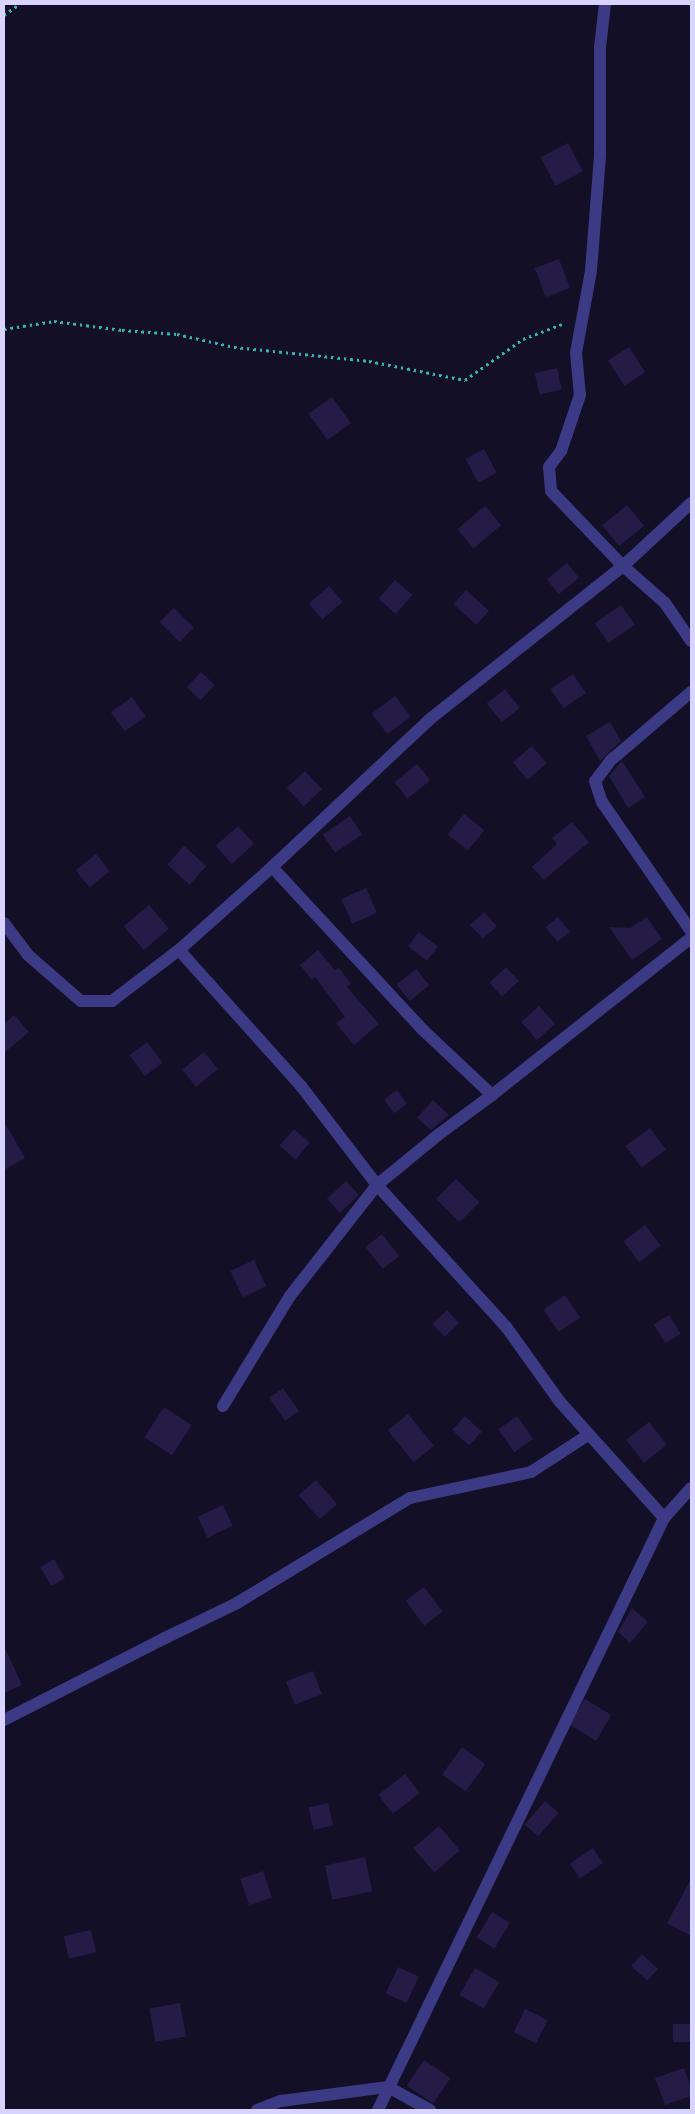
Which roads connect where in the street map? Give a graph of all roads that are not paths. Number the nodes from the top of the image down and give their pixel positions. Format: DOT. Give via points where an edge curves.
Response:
graph roads {
  1 [pos="605,4"];
  2 [pos="691,503"];
  3 [pos="623,566"];
  4 [pos="691,641"];
  5 [pos="691,692"];
  6 [pos="272,867"];
  7 [pos="4,922"];
  8 [pos="691,931"];
  9 [pos="691,938"];
  10 [pos="179,950"];
  11 [pos="492,1095"];
  12 [pos="378,1185"];
  13 [pos="223,1406"];
  14 [pos="588,1435"];
  15 [pos="691,1488"];
  16 [pos="664,1518"];
  17 [pos="4,1720"];
  18 [pos="388,2087"];
  19 [pos="257,2110"];
  20 [pos="378,2110"];
  21 [pos="430,2110"];
  1 -- 3 [label="street" via="600,47 600,156 591,272 576,353 580,394 562,451 549,467 551,491"];
  2 -- 3 [label="street"];
  3 -- 4 [label="street" via="665,603"];
  3 -- 6 [label="street" via="430,719"];
  5 -- 8 [label="street" via="611,760 595,781 602,802"];
  6 -- 10 [label="street"];
  6 -- 11 [label="street" via="423,1030"];
  7 -- 10 [label="street" via="28,956 81,1001 112,1001"];
  9 -- 11 [label="street"];
  10 -- 12 [label="street" via="301,1086"];
  11 -- 12 [label="street"];
  12 -- 13 [label="street" via="290,1296"];
  12 -- 14 [label="street" via="507,1328"];
  14 -- 16 [label="street"];
  14 -- 17 [label="street" via="531,1472 410,1498 237,1603"];
  15 -- 16 [label="street"];
  16 -- 18 [label="street"];
  18 -- 19 [label="street" via="281,2101"];
  18 -- 20 [label="street"];
  18 -- 21 [label="street"];
}
